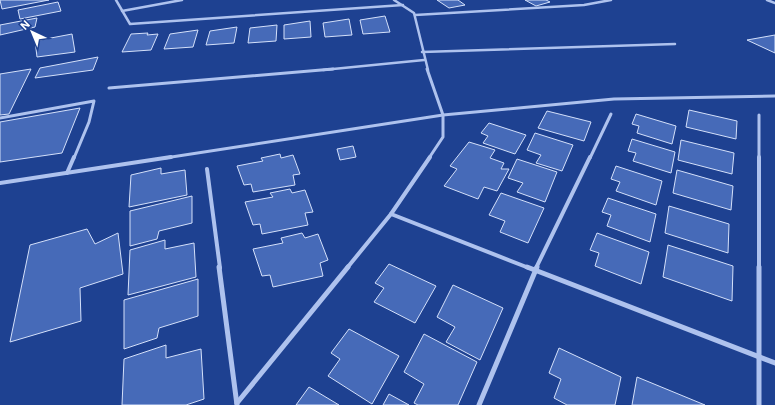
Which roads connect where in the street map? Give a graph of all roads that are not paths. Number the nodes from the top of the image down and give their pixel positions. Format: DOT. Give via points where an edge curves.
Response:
graph roads {
  1 [pos="116,0"];
  2 [pos="182,0"];
  3 [pos="396,0"];
  4 [pos="611,0"];
  5 [pos="767,0"];
  6 [pos="775,3"];
  7 [pos="403,6"];
  8 [pos="122,11"];
  9 [pos="415,15"];
  10 [pos="675,44"];
  11 [pos="422,52"];
  12 [pos="424,60"];
  13 [pos="109,88"];
  14 [pos="775,96"];
  15 [pos="611,114"];
  16 [pos="443,115"];
  17 [pos="758,115"];
  18 [pos="0,118"];
  19 [pos="207,169"];
  20 [pos="67,173"];
  21 [pos="0,184"];
  22 [pos="391,214"];
  23 [pos="535,270"];
  24 [pos="759,357"];
  25 [pos="775,363"];
  26 [pos="237,404"];
  27 [pos="479,405"];
  28 [pos="759,405"];
  1 -- 8 [label="street"];
  2 -- 8 [label="street"];
  3 -- 7 [label="street"];
  4 -- 9 [label="street" via="584,6"];
  5 -- 6 [label="street"];
  7 -- 8 [label="street" via="130,24"];
  7 -- 9 [label="street"];
  9 -- 11 [label="street"];
  10 -- 11 [label="street"];
  11 -- 12 [label="street"];
  12 -- 13 [label="street"];
  12 -- 16 [label="street"];
  14 -- 16 [label="street" via="614,99"];
  15 -- 23 [label="street"];
  16 -- 20 [label="street"];
  16 -- 22 [label="street" via="443,137"];
  17 -- 24 [label="street"];
  18 -- 20 [label="street" via="94,100 89,122"];
  19 -- 26 [label="street"];
  20 -- 21 [label="street"];
  22 -- 23 [label="street"];
  22 -- 26 [label="street"];
  23 -- 24 [label="street"];
  23 -- 27 [label="street"];
  24 -- 25 [label="street"];
  24 -- 28 [label="street"];
}
